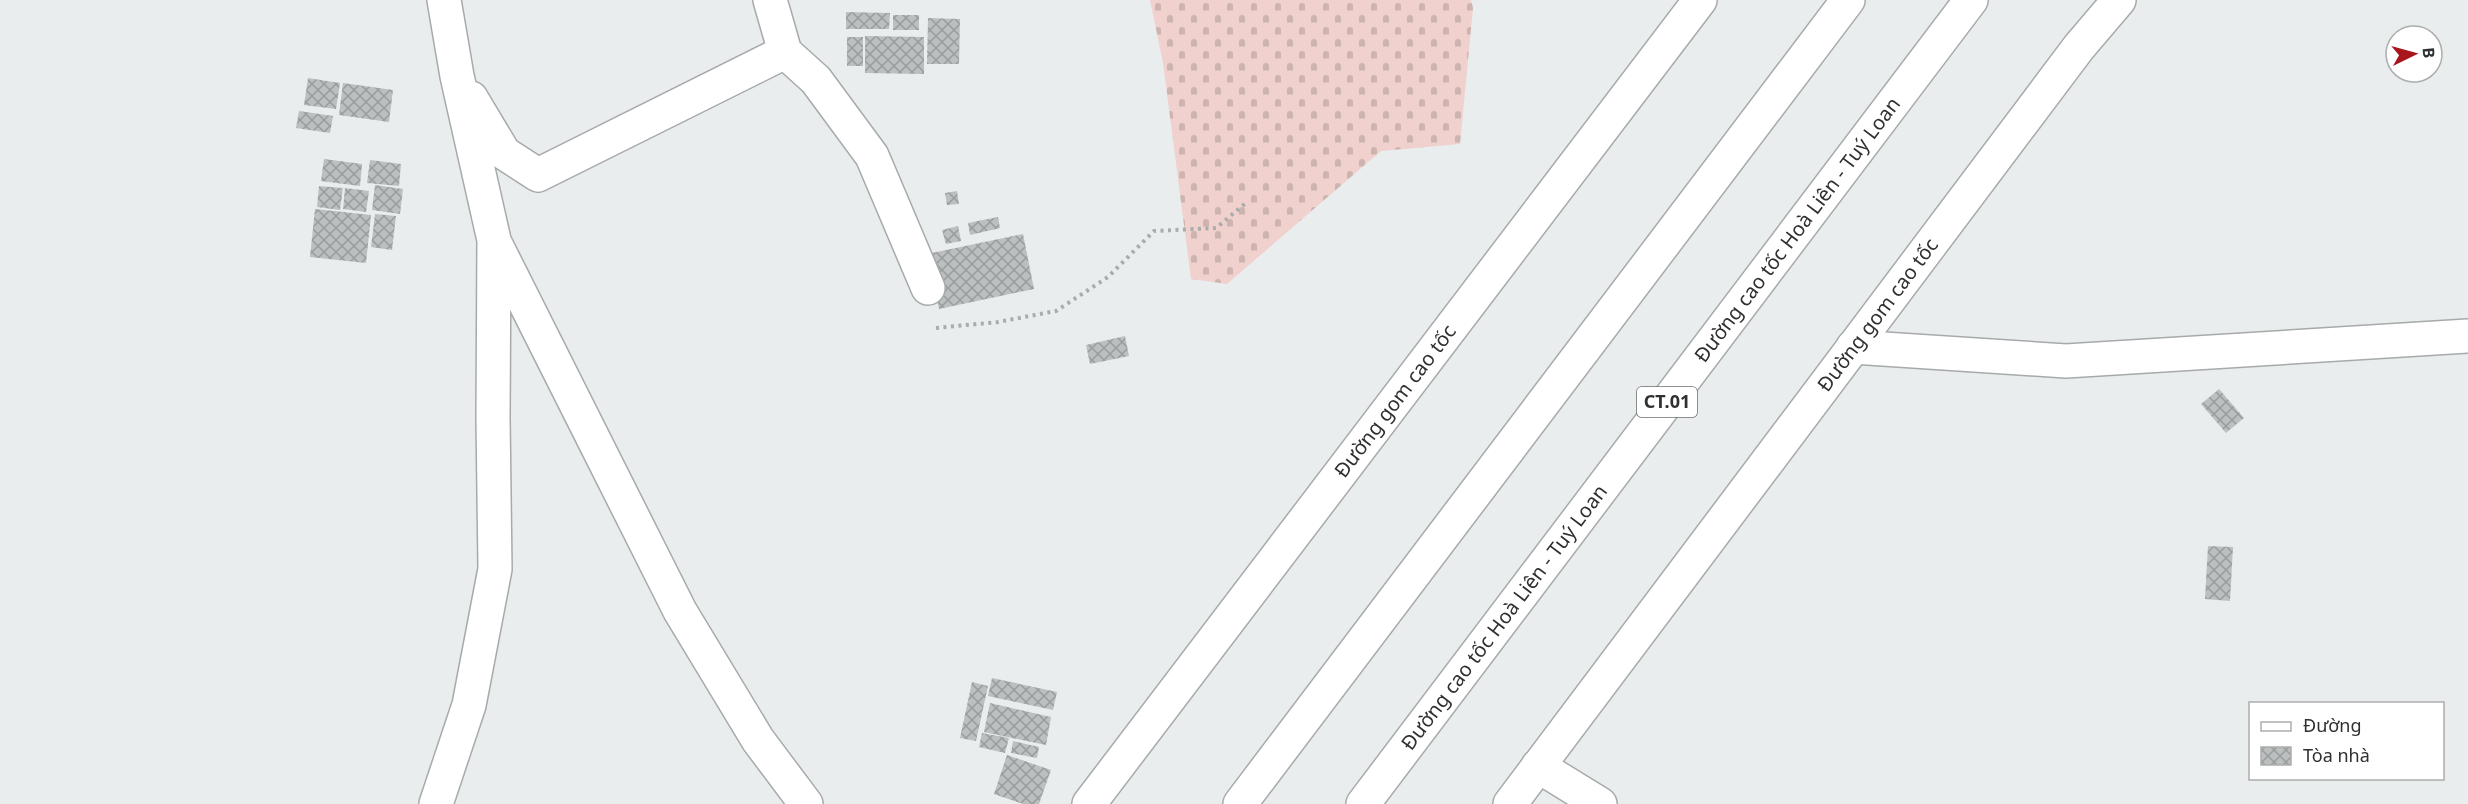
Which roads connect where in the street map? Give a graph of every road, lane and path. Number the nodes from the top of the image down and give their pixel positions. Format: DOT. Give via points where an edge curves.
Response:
graph roads {
  1 [pos="444,0"];
  2 [pos="770,0"];
  3 [pos="1700,0"];
  4 [pos="1848,0"];
  5 [pos="1971,0"];
  6 [pos="2119,0"];
  7 [pos="785,52"];
  8 [pos="457,76"];
  9 [pos="1247,202"];
  10 [pos="494,240"];
  11 [pos="928,288"];
  12 [pos="2468,336"];
  13 [pos="1853,347"];
  14 [pos="1538,766"];
  15 [pos="436,804"];
  16 [pos="806,804"];
  17 [pos="1089,804"];
  18 [pos="1240,804"];
  19 [pos="1363,804"];
  20 [pos="1510,804"];
  21 [pos="1600,804"];
  1 -- 8 [label="main road"];
  2 -- 7 [label="main road"];
  3 -- 17 [label="main road, Đường gom cao tốc"];
  4 -- 18 [label="main road"];
  5 -- 19 [label="main road, Đường cao tốc Hoà Liên - Tuý Loan / CT.01"];
  6 -- 13 [label="main road, Đường gom cao tốc"];
  7 -- 8 [label="main road" via="538,175 504,153"];
  7 -- 11 [label="main road" via="816,80 872,156"];
  8 -- 10 [label="main road"];
  9 -- 11 [label="path" via="1216,228 1154,231 1108,277 1056,311 998,322 923,329"];
  10 -- 15 [label="main road" via="495,569 469,705"];
  10 -- 16 [label="main road" via="680,611 758,740"];
  12 -- 13 [label="main road" via="2066,361"];
  13 -- 14 [label="main road, Đường gom cao tốc"];
  14 -- 20 [label="main road, Đường gom cao tốc"];
  14 -- 21 [label="main road"];
}
